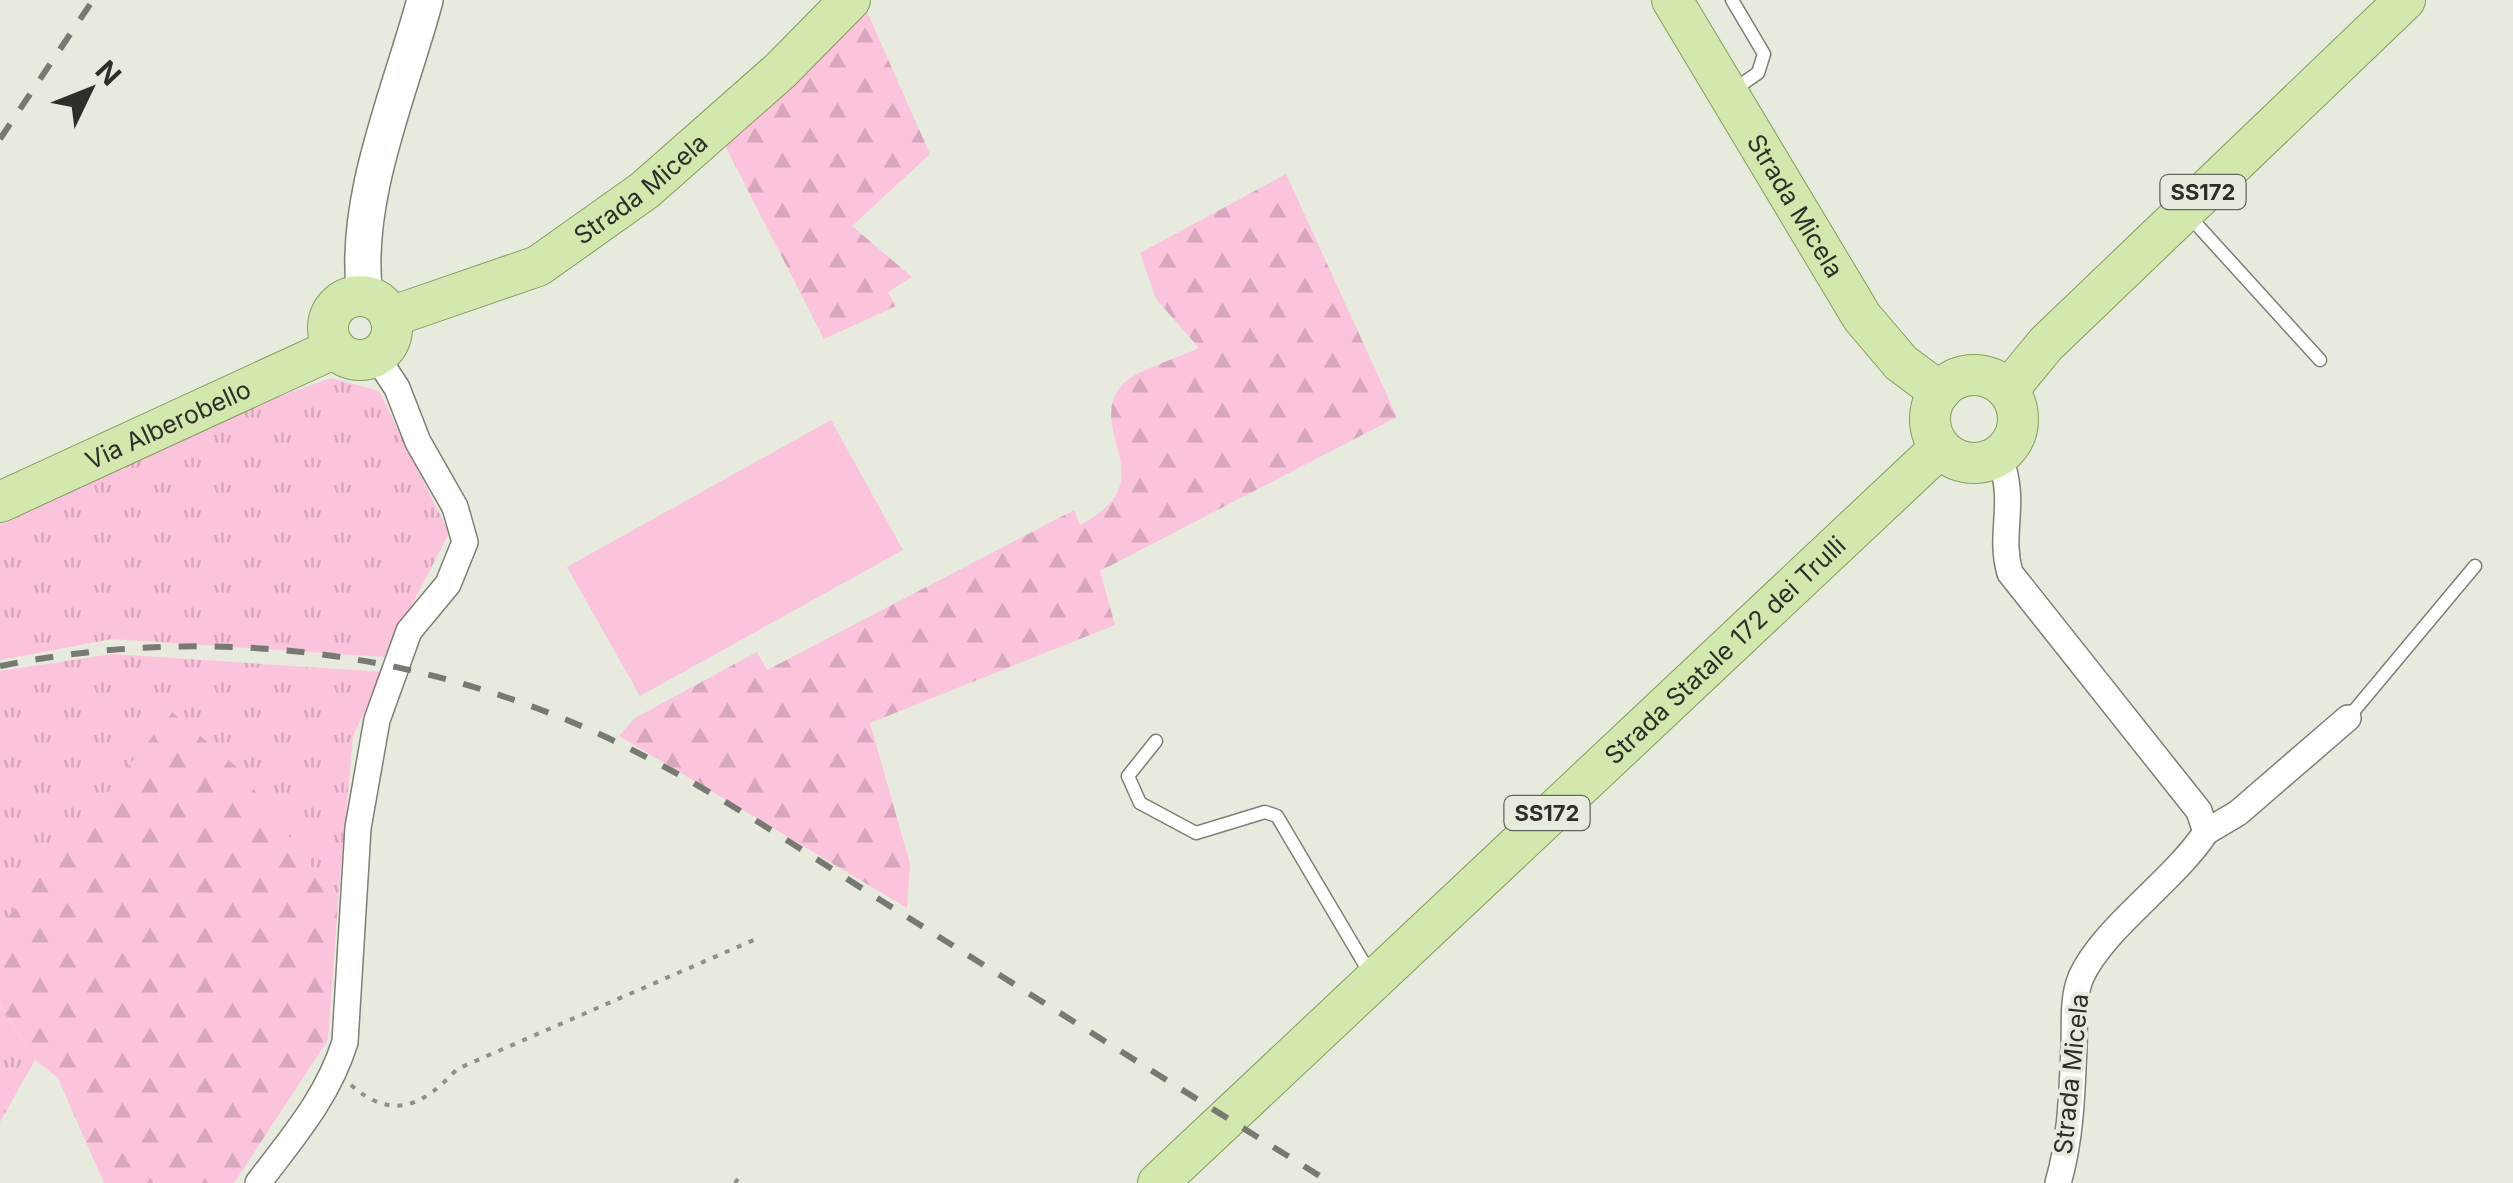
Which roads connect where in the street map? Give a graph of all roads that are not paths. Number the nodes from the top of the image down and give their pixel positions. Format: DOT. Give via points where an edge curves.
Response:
graph roads {
  1 [pos="425,0"];
  2 [pos="850,0"];
  3 [pos="1672,0"];
  4 [pos="1732,0"];
  5 [pos="2405,0"];
  6 [pos="1727,94"];
  7 [pos="2184,211"];
  8 [pos="378,307"];
  9 [pos="334,348"];
  10 [pos="376,356"];
  11 [pos="2320,360"];
  12 [pos="2008,390"];
  13 [pos="1940,392"];
  14 [pos="1940,448"];
  15 [pos="1999,456"];
  16 [pos="0,502"];
  17 [pos="2475,566"];
  18 [pos="2348,718"];
  19 [pos="1156,741"];
  20 [pos="2206,832"];
  21 [pos="1372,977"];
  22 [pos="258,1183"];
  23 [pos="1158,1183"];
  24 [pos="2058,1183"];
  1 -- 8 [label="street" via="359,253"];
  2 -- 8 [label="main road, Strada Micela" via="646,190 538,266"];
  3 -- 6 [label="main road, Strada Micela"];
  4 -- 6 [label="lane" via="1764,54 1758,73"];
  5 -- 7 [label="main road, SS172"];
  6 -- 13 [label="main road, Strada Micela" via="1871,329"];
  7 -- 11 [label="lane"];
  7 -- 12 [label="main road, SS172" via="2046,344"];
  8 -- 9 [label="main road" via="344,300 330,316"];
  8 -- 10 [label="main road" via="388,343"];
  9 -- 10 [label="main road" via="350,358"];
  9 -- 16 [label="main road, Via Alberobello"];
  10 -- 22 [label="street" via="455,506 465,542 448,584 409,631 377,720 358,828 346,1042 314,1110"];
  12 -- 13 [label="main road" via="1973,375"];
  12 -- 15 [label="main road" via="2019,418"];
  13 -- 14 [label="main road" via="1930,420"];
  14 -- 15 [label="main road" via="1962,462"];
  14 -- 21 [label="main road, Strada Statale 172 dei Trulli / SS172"];
  15 -- 20 [label="street" via="2011,504 2005,556 2010,573 2199,811"];
  17 -- 18 [label="lane"];
  18 -- 20 [label="street, Strada Micela" via="2238,813"];
  19 -- 21 [label="lane" via="1128,776 1140,803 1196,833 1265,812 1276,816"];
  20 -- 24 [label="street, Strada Micela" via="2082,976"];
  21 -- 23 [label="main road, Strada Statale 172 dei Trulli / SS172"];
}
